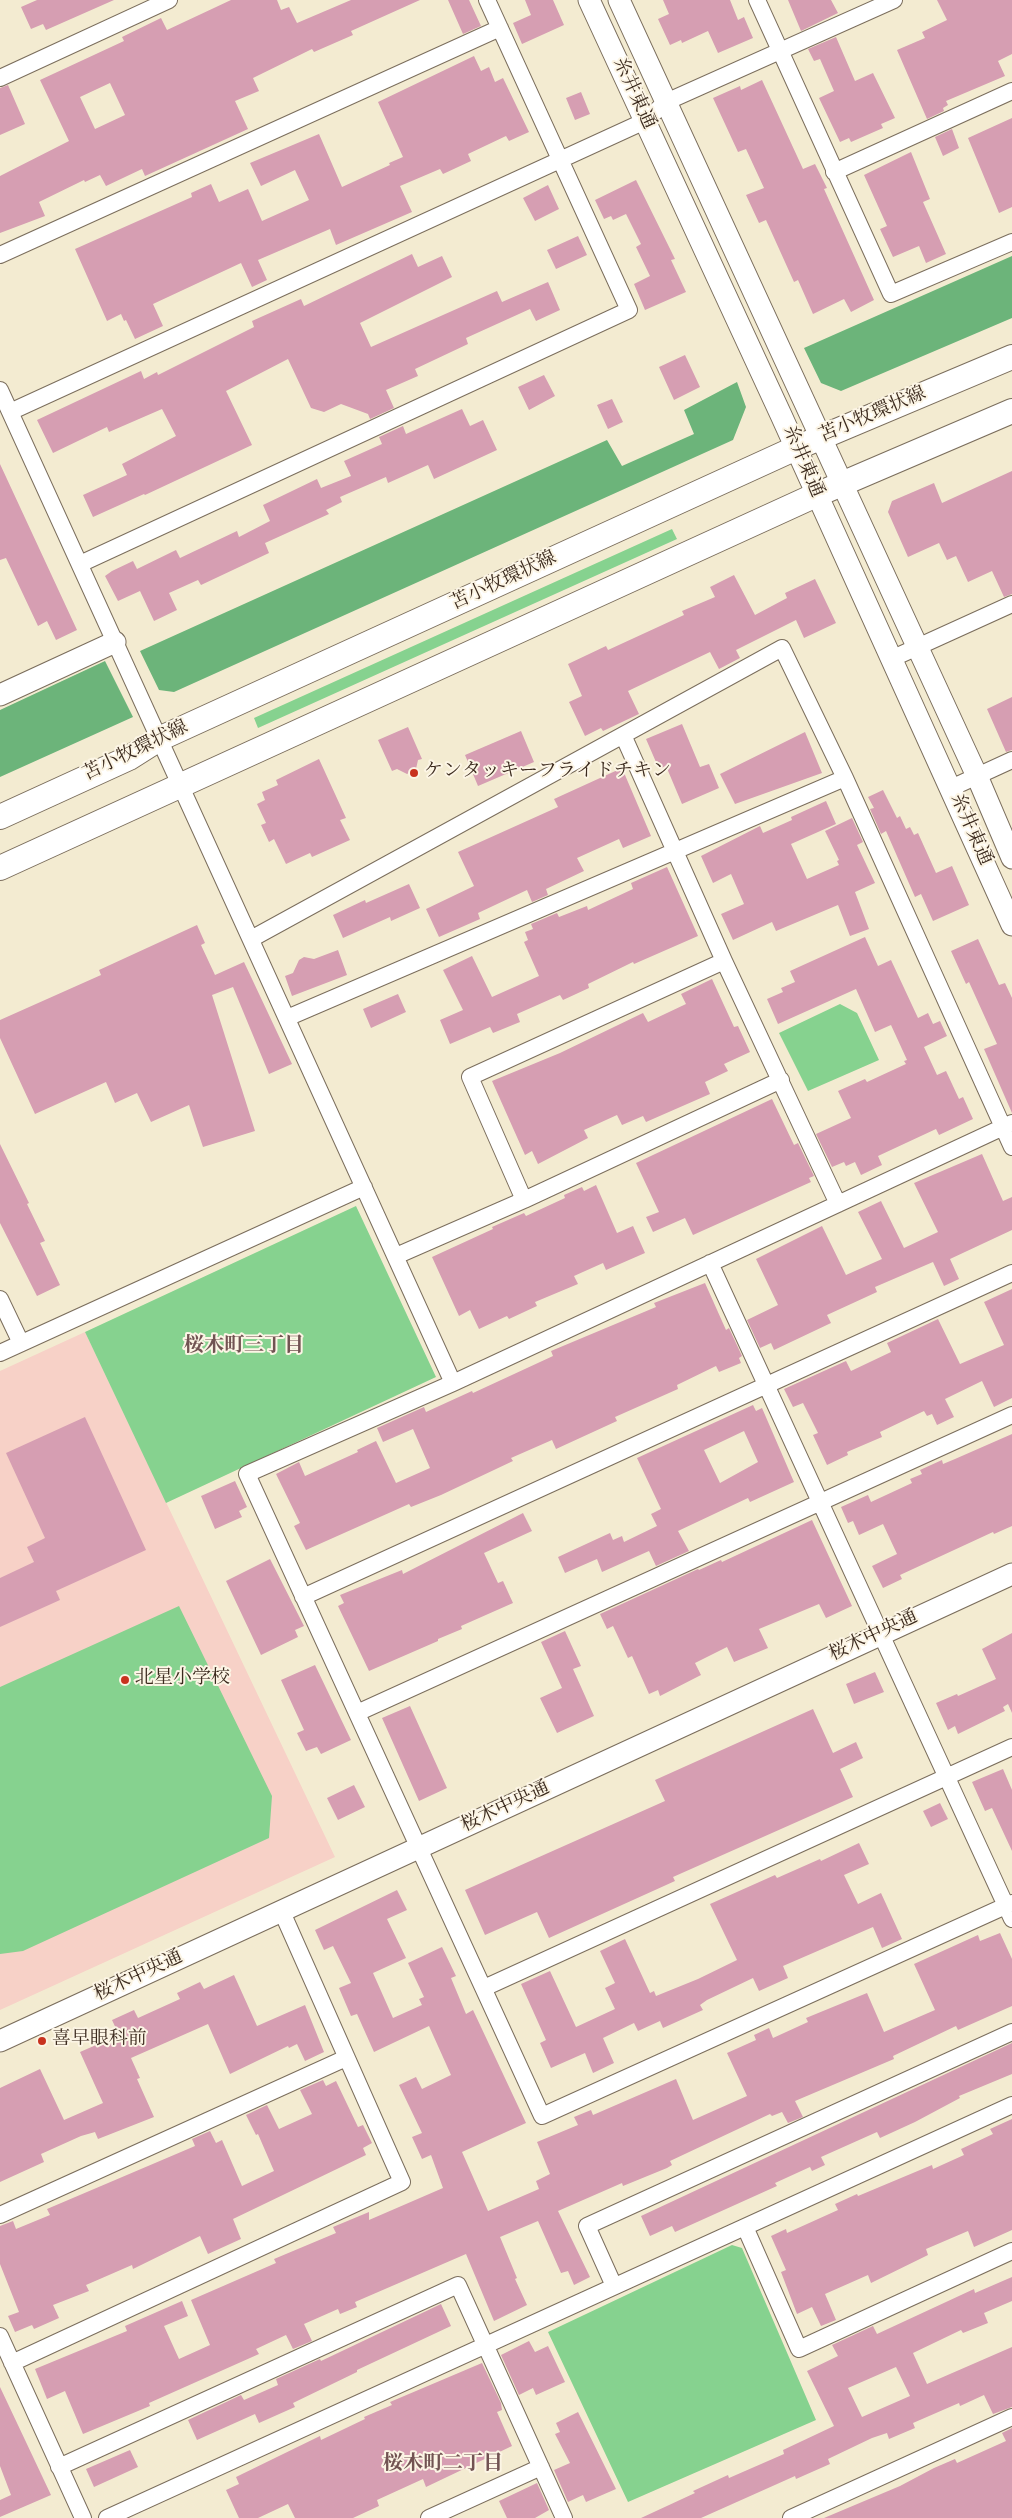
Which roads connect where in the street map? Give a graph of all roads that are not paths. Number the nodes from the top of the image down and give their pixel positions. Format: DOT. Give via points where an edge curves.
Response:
graph roads {
  1 [pos="169,0"];
  2 [pos="487,0"];
  3 [pos="589,0"];
  4 [pos="619,0"];
  5 [pos="757,0"];
  6 [pos="894,0"];
  7 [pos="500,28"];
  8 [pos="781,52"];
  9 [pos="0,78"];
  10 [pos="1012,91"];
  11 [pos="666,102"];
  12 [pos="645,121"];
  13 [pos="560,160"];
  14 [pos="834,172"];
  15 [pos="1012,242"];
  16 [pos="0,255"];
  17 [pos="1012,357"];
  18 [pos="0,390"];
  19 [pos="1012,410"];
  20 [pos="10,412"];
  21 [pos="821,437"];
  22 [pos="796,448"];
  23 [pos="841,484"];
  24 [pos="816,495"];
  25 [pos="80,564"];
  26 [pos="1012,604"];
  27 [pos="115,642"];
  28 [pos="916,648"];
  29 [pos="891,659"];
  30 [pos="0,695"];
  31 [pos="623,735"];
  32 [pos="160,739"];
  33 [pos="1012,760"];
  34 [pos="977,776"];
  35 [pos="846,778"];
  36 [pos="181,785"];
  37 [pos="952,788"];
  38 [pos="0,817"];
  39 [pos="676,850"];
  40 [pos="1012,858"];
  41 [pos="0,868"];
  42 [pos="1012,925"];
  43 [pos="251,939"];
  44 [pos="724,961"];
  45 [pos="287,1018"];
  46 [pos="781,1080"];
  47 [pos="1008,1125"];
  48 [pos="1012,1147"];
  49 [pos="364,1187"];
  50 [pos="524,1200"];
  51 [pos="838,1204"];
  52 [pos="396,1256"];
  53 [pos="710,1263"];
  54 [pos="1012,1273"];
  55 [pos="0,1299"];
  56 [pos="21,1343"];
  57 [pos="0,1353"];
  58 [pos="453,1382"];
  59 [pos="766,1387"];
  60 [pos="1012,1415"];
  61 [pos="821,1503"];
  62 [pos="1012,1574"];
  63 [pos="303,1597"];
  64 [pos="881,1634"];
  65 [pos="357,1713"];
  66 [pos="1012,1746"];
  67 [pos="946,1776"];
  68 [pos="418,1849"];
  69 [pos="1010,1910"];
  70 [pos="282,1912"];
  71 [pos="484,1988"];
  72 [pos="1012,2032"];
  73 [pos="0,2041"];
  74 [pos="346,2058"];
  75 [pos="1012,2105"];
  76 [pos="0,2215"];
  77 [pos="744,2227"];
  78 [pos="1012,2251"];
  79 [pos="614,2286"];
  80 [pos="0,2336"];
  81 [pos="486,2345"];
  82 [pos="12,2363"];
  83 [pos="1012,2417"];
  84 [pos="541,2466"];
  85 [pos="59,2467"];
  86 [pos="82,2518"];
  87 [pos="106,2518"];
  88 [pos="429,2518"];
  89 [pos="564,2518"];
  90 [pos="790,2518"];
  1 -- 9 [label="street"];
  2 -- 7 [label="street"];
  3 -- 12 [label="street, 糸井東通"];
  4 -- 11 [label="street, 糸井東通"];
  5 -- 8 [label="street"];
  6 -- 8 [label="street"];
  7 -- 13 [label="street"];
  7 -- 16 [label="street"];
  8 -- 11 [label="street"];
  8 -- 14 [label="street"];
  10 -- 14 [label="street"];
  11 -- 12 [label="street"];
  11 -- 21 [label="street, 糸井東通"];
  12 -- 13 [label="street"];
  12 -- 22 [label="street, 糸井東通"];
  13 -- 20 [label="street"];
  13 -- 25 [label="street" via="629,310"];
  14 -- 15 [label="street" via="891,294"];
  17 -- 21 [label="main road, 苫小牧環状線"];
  18 -- 20 [label="street"];
  19 -- 23 [label="main road"];
  20 -- 25 [label="street"];
  21 -- 22 [label="main road, 苫小牧環状線"];
  21 -- 23 [label="street, 糸井東通"];
  22 -- 24 [label="street, 糸井東通"];
  22 -- 32 [label="main road, 苫小牧環状線"];
  23 -- 24 [label="main road"];
  23 -- 28 [label="street, 糸井東通"];
  24 -- 29 [label="street, 糸井東通"];
  24 -- 36 [label="main road"];
  25 -- 27 [label="street"];
  26 -- 28 [label="street"];
  27 -- 30 [label="street"];
  27 -- 32 [label="street"];
  28 -- 29 [label="street"];
  28 -- 34 [label="street, 糸井東通"];
  29 -- 37 [label="street, 糸井東通"];
  31 -- 35 [label="street" via="782,648"];
  31 -- 39 [label="street"];
  31 -- 43 [label="street"];
  32 -- 36 [label="street"];
  32 -- 38 [label="main road, 苫小牧環状線" via="129,758"];
  33 -- 34 [label="street"];
  34 -- 37 [label="street"];
  34 -- 40 [label="street, 糸井東通"];
  35 -- 39 [label="street"];
  35 -- 47 [label="street"];
  36 -- 41 [label="main road"];
  36 -- 43 [label="street"];
  37 -- 42 [label="street, 糸井東通"];
  39 -- 44 [label="street"];
  39 -- 45 [label="street"];
  43 -- 45 [label="street"];
  44 -- 46 [label="street"];
  44 -- 50 [label="street" via="470,1077"];
  45 -- 49 [label="street"];
  46 -- 50 [label="street"];
  46 -- 51 [label="street"];
  47 -- 48 [label="street"];
  47 -- 51 [label="street"];
  49 -- 52 [label="street"];
  49 -- 56 [label="street"];
  50 -- 52 [label="street"];
  51 -- 53 [label="street"];
  52 -- 58 [label="street"];
  53 -- 58 [label="street"];
  53 -- 59 [label="street"];
  54 -- 59 [label="street"];
  55 -- 56 [label="street"];
  56 -- 57 [label="street"];
  58 -- 63 [label="street" via="247,1474"];
  59 -- 61 [label="street"];
  59 -- 63 [label="street"];
  60 -- 61 [label="street"];
  61 -- 64 [label="street"];
  61 -- 65 [label="street"];
  62 -- 64 [label="street, 桜木中央通"];
  63 -- 65 [label="street"];
  64 -- 67 [label="street"];
  64 -- 68 [label="street, 桜木中央通"];
  65 -- 68 [label="street"];
  66 -- 67 [label="street"];
  67 -- 69 [label="street"];
  67 -- 71 [label="street"];
  68 -- 70 [label="street, 桜木中央通"];
  68 -- 71 [label="street"];
  69 -- 71 [label="street" via="542,2116"];
  70 -- 73 [label="street, 桜木中央通"];
  70 -- 74 [label="street"];
  72 -- 79 [label="street" via="587,2226"];
  74 -- 76 [label="street"];
  74 -- 82 [label="street" via="402,2182"];
  75 -- 77 [label="street"];
  77 -- 78 [label="street" via="799,2349"];
  77 -- 79 [label="street"];
  79 -- 81 [label="street"];
  80 -- 82 [label="street"];
  81 -- 84 [label="street"];
  81 -- 85 [label="street" via="458,2285"];
  81 -- 87 [label="street"];
  82 -- 85 [label="street"];
  83 -- 90 [label="street"];
  84 -- 88 [label="street"];
  84 -- 89 [label="street"];
  85 -- 86 [label="street"];
}
